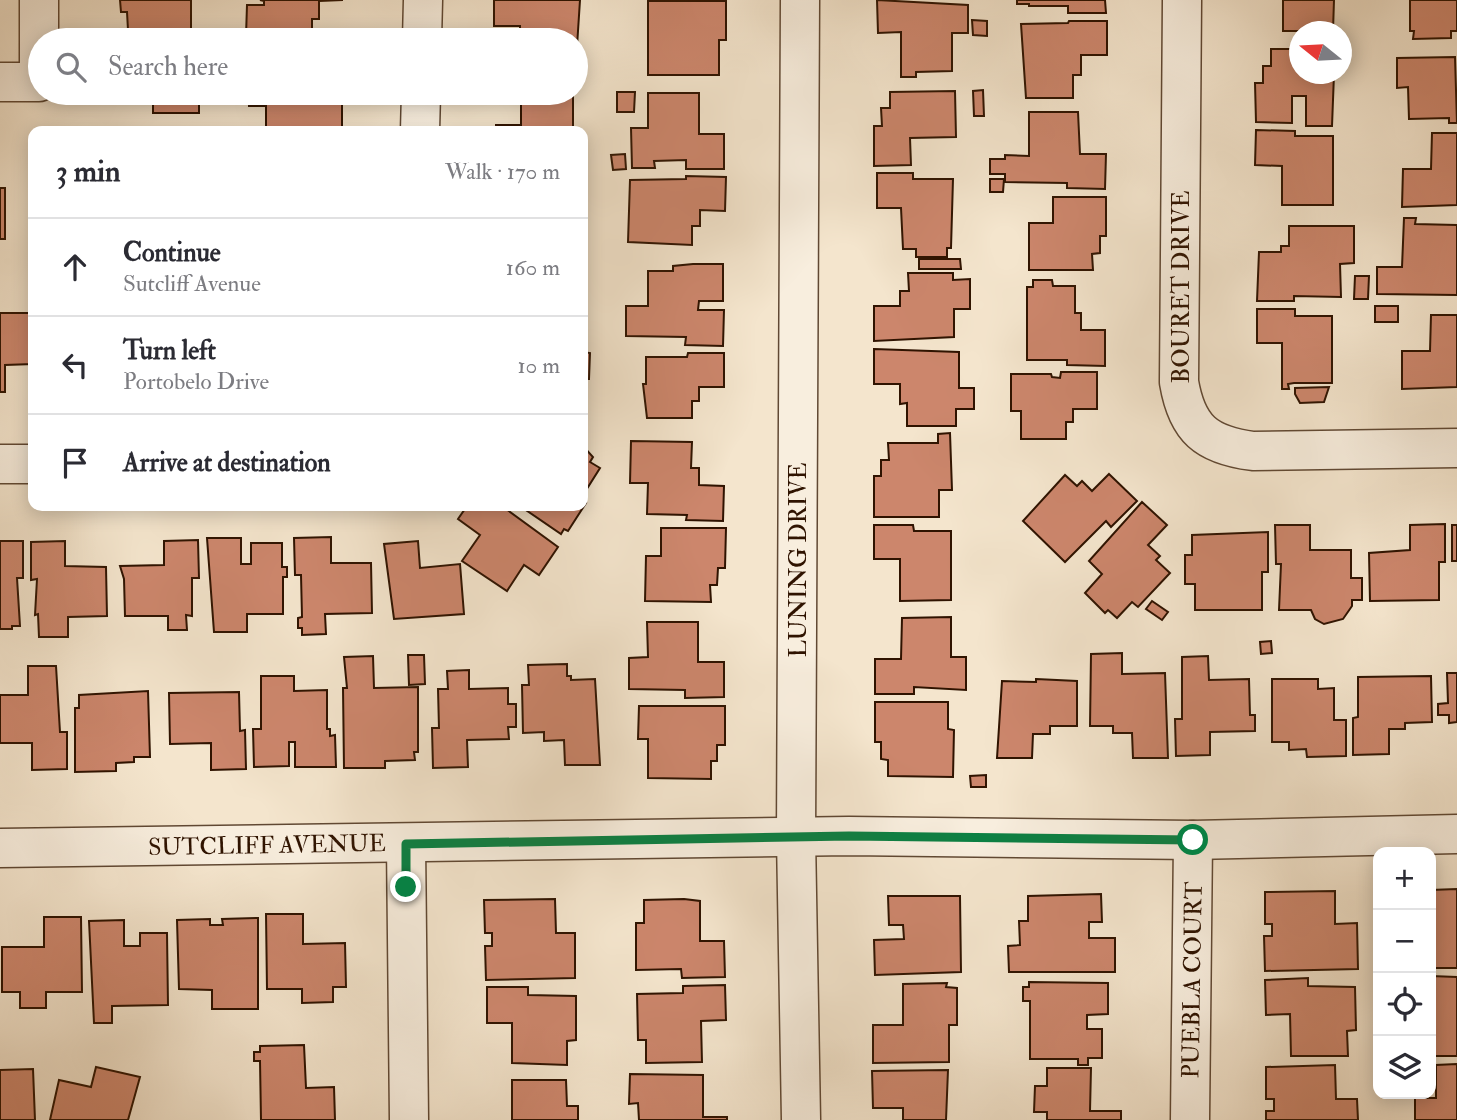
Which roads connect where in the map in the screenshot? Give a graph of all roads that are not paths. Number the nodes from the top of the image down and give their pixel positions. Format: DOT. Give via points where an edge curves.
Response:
graph roads {
  1 [pos="39,0"];
  2 [pos="423,0"];
  3 [pos="800,0"];
  4 [pos="1182,0"];
  5 [pos="39,28"];
  6 [pos="422,28"];
  7 [pos="0,82"];
  8 [pos="28,82"];
  9 [pos="421,105"];
  10 [pos="420,126"];
  11 [pos="1457,448"];
  12 [pos="0,464"];
  13 [pos="28,464"];
  14 [pos="1457,834"];
  15 [pos="796,837"];
  16 [pos="1193,840"];
  17 [pos="406,844"];
  18 [pos="0,848"];
  19 [pos="409,1120"];
  20 [pos="801,1120"];
  21 [pos="1190,1120"];
  1 -- 5 [label="street"];
  2 -- 6 [label="street"];
  3 -- 15 [label="street, LUNING DRIVE"];
  4 -- 11 [label="street, BOURET DRIVE" via="1179,382 1184,409 1201,433 1224,447 1253,451"];
  7 -- 8 [label="street"];
  9 -- 10 [label="street"];
  12 -- 13 [label="street"];
  14 -- 16 [label="street, SUTCLIFF AVENUE"];
  15 -- 16 [label="street, SUTCLIFF AVENUE"];
  15 -- 17 [label="street, SUTCLIFF AVENUE"];
  15 -- 20 [label="street, LUNING DRIVE"];
  16 -- 21 [label="street, PUEBLA COURT"];
  17 -- 18 [label="street, SUTCLIFF AVENUE"];
  17 -- 19 [label="street"];
}
